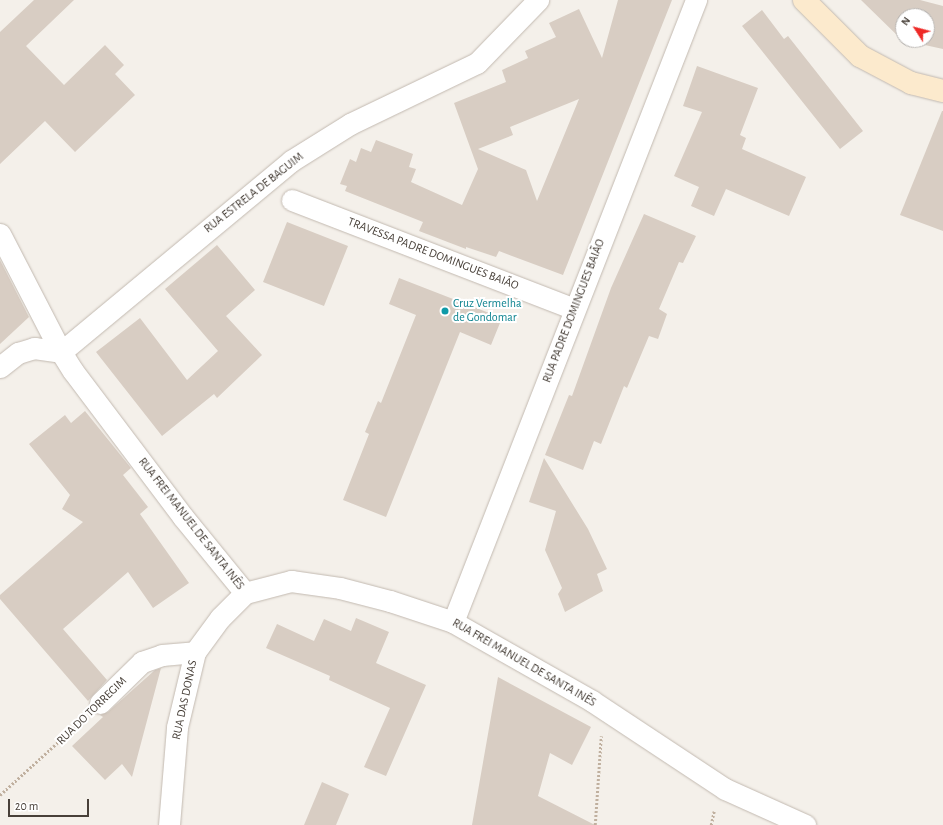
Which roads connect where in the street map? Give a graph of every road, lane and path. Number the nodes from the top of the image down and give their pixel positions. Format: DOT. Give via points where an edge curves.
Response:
graph roads {
  1 [pos="538,0"];
  2 [pos="696,0"];
  3 [pos="804,0"];
  4 [pos="943,91"];
  5 [pos="292,200"];
  6 [pos="0,234"];
  7 [pos="574,309"];
  8 [pos="61,352"];
  9 [pos="0,367"];
  10 [pos="245,593"];
  11 [pos="454,622"];
  12 [pos="195,652"];
  13 [pos="100,703"];
  14 [pos="608,712"];
  15 [pos="0,795"];
  16 [pos="169,825"];
  17 [pos="595,825"];
  18 [pos="805,825"];
  1 -- 8 [label="street, RUA ESTRELA DE BAGUIM" via="477,63 350,124 291,161"];
  2 -- 7 [label="street, RUA PADRE DOMINGUES BAIÃO"];
  3 -- 4 [label="main road" via="860,56 911,83"];
  5 -- 7 [label="street, TRAVESSA PADRE DOMINGUES BAIÃO"];
  6 -- 8 [label="street, RUA FREI MANUEL DE SANTA INÊS"];
  7 -- 11 [label="street, RUA PADRE DOMINGUES BAIÃO"];
  8 -- 9 [label="street" via="34,348 18,353"];
  8 -- 10 [label="street, RUA FREI MANUEL DE SANTA INÊS" via="183,517"];
  10 -- 11 [label="street, RUA FREI MANUEL DE SANTA INÊS" via="291,581 340,588"];
  10 -- 12 [label="street, RUA DAS DONAS" via="220,618"];
  11 -- 14 [label="street, RUA FREI MANUEL DE SANTA INÊS"];
  12 -- 13 [label="street, RUA DO TORREGIM" via="162,655 142,662"];
  12 -- 16 [label="street, RUA DAS DONAS" via="177,727"];
  13 -- 15 [label="path, RUA DO TORREGIM"];
  14 -- 17 [label="path" via="599,743"];
  14 -- 18 [label="street, RUA FREI MANUEL DE SANTA INÊS" via="725,789"];
}
